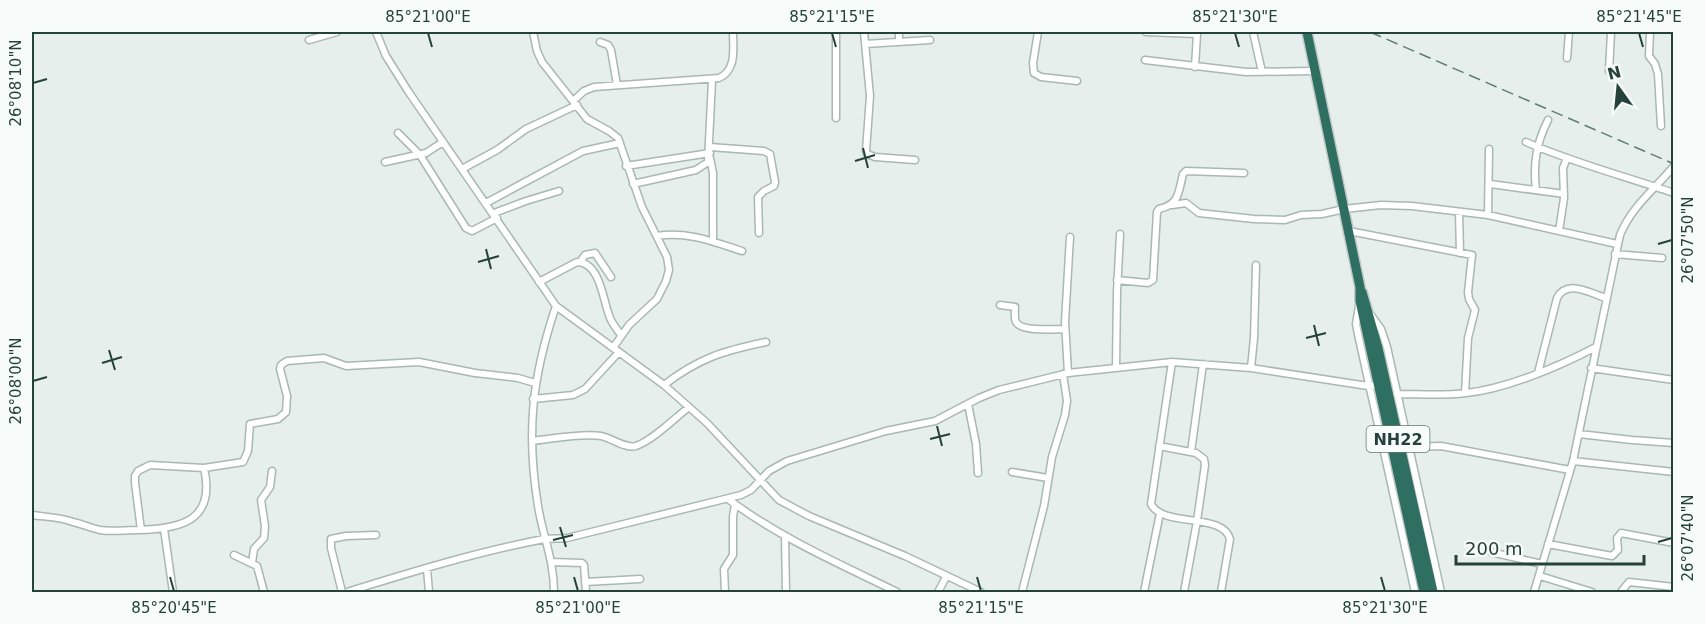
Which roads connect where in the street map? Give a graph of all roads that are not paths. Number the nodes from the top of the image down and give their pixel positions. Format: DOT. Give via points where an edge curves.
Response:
graph roads {
  1 [pos="337,32"];
  2 [pos="376,32"];
  3 [pos="533,32"];
  4 [pos="733,32"];
  5 [pos="836,32"];
  6 [pos="864,32"];
  7 [pos="899,32"];
  8 [pos="919,32"];
  9 [pos="1038,32"];
  10 [pos="1146,32"];
  11 [pos="1253,32"];
  12 [pos="1307,32"];
  13 [pos="1569,32"];
  14 [pos="1611,32"];
  15 [pos="1650,32"];
  16 [pos="1197,33"];
  17 [pos="309,40"];
  18 [pos="920,40"];
  19 [pos="930,40"];
  20 [pos="600,42"];
  21 [pos="899,42"];
  22 [pos="865,44"];
  23 [pos="1567,58"];
  24 [pos="1144,60"];
  25 [pos="1195,67"];
  26 [pos="1315,70"];
  27 [pos="1609,71"];
  28 [pos="1262,72"];
  29 [pos="712,80"];
  30 [pos="1077,81"];
  31 [pos="617,85"];
  32 [pos="575,103"];
  33 [pos="836,118"];
  34 [pos="1548,120"];
  35 [pos="1661,126"];
  36 [pos="398,133"];
  37 [pos="443,142"];
  38 [pos="1526,142"];
  39 [pos="620,144"];
  40 [pos="1537,146"];
  41 [pos="1490,149"];
  42 [pos="710,152"];
  43 [pos="420,155"];
  44 [pos="1567,158"];
  45 [pos="915,160"];
  46 [pos="385,162"];
  47 [pos="626,166"];
  48 [pos="1674,166"];
  49 [pos="462,169"];
  50 [pos="1244,172"];
  51 [pos="633,184"];
  52 [pos="1490,184"];
  53 [pos="1655,187"];
  54 [pos="1536,190"];
  55 [pos="559,191"];
  56 [pos="1674,193"];
  57 [pos="1564,194"];
  58 [pos="486,203"];
  59 [pos="1172,205"];
  60 [pos="1344,209"];
  61 [pos="1459,212"];
  62 [pos="1488,215"];
  63 [pos="496,216"];
  64 [pos="1349,231"];
  65 [pos="1559,231"];
  66 [pos="759,233"];
  67 [pos="1120,234"];
  68 [pos="657,236"];
  69 [pos="1070,237"];
  70 [pos="713,241"];
  71 [pos="1617,244"];
  72 [pos="742,251"];
  73 [pos="1460,253"];
  74 [pos="1615,254"];
  75 [pos="1662,258"];
  76 [pos="580,262"];
  77 [pos="1256,265"];
  78 [pos="610,277"];
  79 [pos="1118,280"];
  80 [pos="539,282"];
  81 [pos="1360,287"];
  82 [pos="1606,298"];
  83 [pos="1000,305"];
  84 [pos="556,306"];
  85 [pos="1370,314"];
  86 [pos="1065,329"];
  87 [pos="621,335"];
  88 [pos="766,342"];
  89 [pos="1596,347"];
  90 [pos="616,350"];
  91 [pos="1172,362"];
  92 [pos="1203,364"];
  93 [pos="1116,368"];
  94 [pos="1251,368"];
  95 [pos="1591,368"];
  96 [pos="1065,373"];
  97 [pos="1538,373"];
  98 [pos="1674,380"];
  99 [pos="535,383"];
  100 [pos="664,385"];
  101 [pos="1377,386"];
  102 [pos="1465,393"];
  103 [pos="1397,394"];
  104 [pos="533,399"];
  105 [pos="968,404"];
  106 [pos="689,407"];
  107 [pos="1386,423"];
  108 [pos="1579,434"];
  109 [pos="532,441"];
  110 [pos="1674,443"];
  111 [pos="1160,446"];
  112 [pos="1408,447"];
  113 [pos="1191,452"];
  114 [pos="1573,461"];
  115 [pos="204,468"];
  116 [pos="1570,470"];
  117 [pos="272,471"];
  118 [pos="1012,472"];
  119 [pos="1674,472"];
  120 [pos="978,473"];
  121 [pos="1048,478"];
  122 [pos="759,481"];
  123 [pos="728,499"];
  124 [pos="735,504"];
  125 [pos="1160,513"];
  126 [pos="32,515"];
  127 [pos="1197,521"];
  128 [pos="164,529"];
  129 [pos="141,530"];
  130 [pos="376,535"];
  131 [pos="785,536"];
  132 [pos="546,538"];
  133 [pos="1674,543"];
  134 [pos="1548,544"];
  135 [pos="1491,552"];
  136 [pos="234,555"];
  137 [pos="552,561"];
  138 [pos="252,563"];
  139 [pos="1542,564"];
  140 [pos="427,569"];
  141 [pos="1540,576"];
  142 [pos="946,577"];
  143 [pos="640,579"];
  144 [pos="585,582"];
  145 [pos="1657,585"];
  146 [pos="1674,587"];
  147 [pos="173,592"];
  148 [pos="264,592"];
  149 [pos="345,592"];
  150 [pos="429,592"];
  151 [pos="554,592"];
  152 [pos="586,592"];
  153 [pos="724,592"];
  154 [pos="786,592"];
  155 [pos="897,592"];
  156 [pos="938,592"];
  157 [pos="981,592"];
  158 [pos="1022,592"];
  159 [pos="1144,592"];
  160 [pos="1184,592"];
  161 [pos="1221,592"];
  162 [pos="1414,592"];
  163 [pos="1424,592"];
  164 [pos="1432,592"];
  165 [pos="1441,592"];
  166 [pos="1534,592"];
  167 [pos="1592,592"];
  168 [pos="1621,592"];
  169 [pos="1656,592"];
  1 -- 17 [label="street"];
  2 -- 37 [label="street" via="392,65"];
  3 -- 32 [label="street" via="542,62"];
  4 -- 29 [label="street" via="731,66 725,76"];
  5 -- 33 [label="street"];
  6 -- 22 [label="street"];
  7 -- 21 [label="street"];
  8 -- 18 [label="street"];
  9 -- 30 [label="street" via="1034,73"];
  10 -- 16 [label="street"];
  11 -- 28 [label="street"];
  12 -- 26 [label="highway, NH22"];
  13 -- 23 [label="street"];
  14 -- 27 [label="street"];
  15 -- 35 [label="street" via="1649,56 1658,74"];
  16 -- 25 [label="street"];
  18 -- 19 [label="street"];
  18 -- 21 [label="street"];
  20 -- 31 [label="street" via="611,50"];
  21 -- 22 [label="street"];
  22 -- 45 [label="street" via="870,96 867,154"];
  24 -- 25 [label="street"];
  25 -- 28 [label="street"];
  26 -- 28 [label="street"];
  26 -- 60 [label="highway, NH22"];
  29 -- 31 [label="street"];
  29 -- 42 [label="street"];
  31 -- 32 [label="street" via="590,88"];
  32 -- 39 [label="street" via="587,120 614,134"];
  32 -- 49 [label="street"];
  34 -- 40 [label="street"];
  36 -- 43 [label="street"];
  37 -- 43 [label="street"];
  37 -- 49 [label="street"];
  38 -- 40 [label="street"];
  39 -- 47 [label="street"];
  39 -- 58 [label="street" via="583,151"];
  40 -- 44 [label="street"];
  40 -- 54 [label="street"];
  41 -- 52 [label="street"];
  42 -- 47 [label="street"];
  42 -- 51 [label="street" via="705,165 696,170"];
  42 -- 66 [label="street" via="764,151 771,157 775,182 758,197"];
  42 -- 70 [label="street"];
  43 -- 46 [label="street"];
  43 -- 63 [label="street" via="466,228 476,230"];
  44 -- 53 [label="street"];
  44 -- 57 [label="street" via="1563,168"];
  47 -- 51 [label="street"];
  48 -- 53 [label="street"];
  49 -- 58 [label="street"];
  50 -- 59 [label="street" via="1186,171"];
  51 -- 68 [label="street"];
  52 -- 54 [label="street"];
  52 -- 62 [label="street"];
  53 -- 56 [label="street"];
  53 -- 71 [label="street" via="1631,212"];
  54 -- 57 [label="street"];
  55 -- 63 [label="street"];
  57 -- 65 [label="street"];
  58 -- 63 [label="street"];
  59 -- 60 [label="street" via="1186,203 1199,213 1254,219 1285,219"];
  59 -- 79 [label="street" via="1157,212 1153,280"];
  60 -- 61 [label="street" via="1392,205"];
  60 -- 64 [label="highway, NH22"];
  61 -- 62 [label="street"];
  61 -- 73 [label="street"];
  62 -- 65 [label="street"];
  63 -- 80 [label="street"];
  64 -- 73 [label="street"];
  64 -- 81 [label="highway, NH22"];
  65 -- 71 [label="street"];
  67 -- 79 [label="street"];
  68 -- 70 [label="street" via="678,234"];
  68 -- 87 [label="street" via="669,263 666,281 652,305"];
  69 -- 86 [label="street"];
  70 -- 72 [label="street"];
  71 -- 74 [label="street"];
  73 -- 102 [label="street" via="1472,255 1468,299 1475,310 1468,338"];
  74 -- 75 [label="street"];
  74 -- 82 [label="street"];
  76 -- 78 [label="street" via="585,255 595,253"];
  76 -- 80 [label="street"];
  76 -- 87 [label="street" via="600,282 609,316"];
  77 -- 94 [label="street"];
  79 -- 93 [label="street"];
  80 -- 84 [label="street"];
  81 -- 85 [label="highway, NH22"];
  81 -- 101 [label="highway, NH22"];
  82 -- 89 [label="street"];
  82 -- 97 [label="street" via="1568,287 1562,290"];
  83 -- 86 [label="street" via="1015,307 1015,319 1020,326"];
  84 -- 90 [label="street"];
  84 -- 99 [label="street"];
  85 -- 101 [label="highway, NH22"];
  85 -- 103 [label="street, NH22" via="1381,329"];
  86 -- 96 [label="street"];
  87 -- 90 [label="street"];
  88 -- 100 [label="street" via="712,355"];
  89 -- 95 [label="street"];
  89 -- 97 [label="street"];
  90 -- 100 [label="street"];
  90 -- 104 [label="street" via="585,389 573,395"];
  91 -- 92 [label="street"];
  91 -- 93 [label="street"];
  91 -- 111 [label="street"];
  92 -- 94 [label="street"];
  92 -- 113 [label="street"];
  93 -- 96 [label="street"];
  94 -- 101 [label="street"];
  95 -- 98 [label="street"];
  95 -- 108 [label="street"];
  96 -- 105 [label="street" via="1009,386"];
  96 -- 121 [label="street" via="1067,408"];
  97 -- 102 [label="street"];
  99 -- 104 [label="street"];
  99 -- 115 [label="street" via="419,362 346,366 324,358 287,361 280,369 287,396 286,412 278,419 250,424 243,462"];
  100 -- 106 [label="street"];
  101 -- 107 [label="highway, NH22"];
  101 -- 107 [label="street, NH22"];
  102 -- 103 [label="street"];
  103 -- 112 [label="street, NH22"];
  104 -- 109 [label="street"];
  105 -- 120 [label="street"];
  105 -- 122 [label="street" via="935,421 787,460"];
  106 -- 109 [label="street" via="635,446 597,436"];
  106 -- 122 [label="street"];
  107 -- 162 [label="street, NH22"];
  107 -- 163 [label="highway, NH22"];
  107 -- 164 [label="highway, NH22"];
  108 -- 110 [label="street"];
  108 -- 114 [label="street"];
  109 -- 132 [label="street" via="538,505"];
  111 -- 113 [label="street"];
  111 -- 125 [label="street" via="1151,504"];
  112 -- 116 [label="street" via="1441,446"];
  112 -- 165 [label="street, NH22"];
  113 -- 127 [label="street" via="1202,456 1205,465"];
  114 -- 116 [label="street"];
  114 -- 119 [label="street"];
  115 -- 128 [label="street" via="207,492 203,506 186,522"];
  115 -- 129 [label="street" via="150,465 138,471 135,483"];
  116 -- 134 [label="street"];
  117 -- 138 [label="street" via="270,487 261,500 264,538 254,549"];
  118 -- 121 [label="street"];
  121 -- 158 [label="street"];
  122 -- 123 [label="street" via="751,490"];
  122 -- 142 [label="street" via="787,506"];
  123 -- 124 [label="street"];
  123 -- 132 [label="street" via="567,538"];
  124 -- 131 [label="street"];
  124 -- 153 [label="street" via="733,555 724,569"];
  125 -- 127 [label="street"];
  125 -- 159 [label="street"];
  126 -- 129 [label="street" via="98,530"];
  127 -- 160 [label="street"];
  127 -- 161 [label="street" via="1228,533"];
  128 -- 129 [label="street"];
  128 -- 147 [label="street"];
  130 -- 149 [label="street" via="331,539"];
  131 -- 154 [label="street"];
  131 -- 155 [label="street"];
  132 -- 137 [label="street"];
  132 -- 140 [label="street"];
  133 -- 134 [label="street" via="1621,532 1617,537 1618,550 1611,556"];
  134 -- 139 [label="street"];
  135 -- 139 [label="street"];
  136 -- 138 [label="street"];
  137 -- 144 [label="street" via="582,563"];
  137 -- 151 [label="street"];
  138 -- 148 [label="street" via="259,570"];
  139 -- 141 [label="street"];
  140 -- 149 [label="street"];
  140 -- 150 [label="street"];
  141 -- 166 [label="street"];
  141 -- 167 [label="street"];
  142 -- 156 [label="street"];
  142 -- 157 [label="street"];
  143 -- 144 [label="street"];
  144 -- 152 [label="street"];
  145 -- 146 [label="street"];
  145 -- 168 [label="street" via="1629,582"];
  145 -- 169 [label="street"];
}
